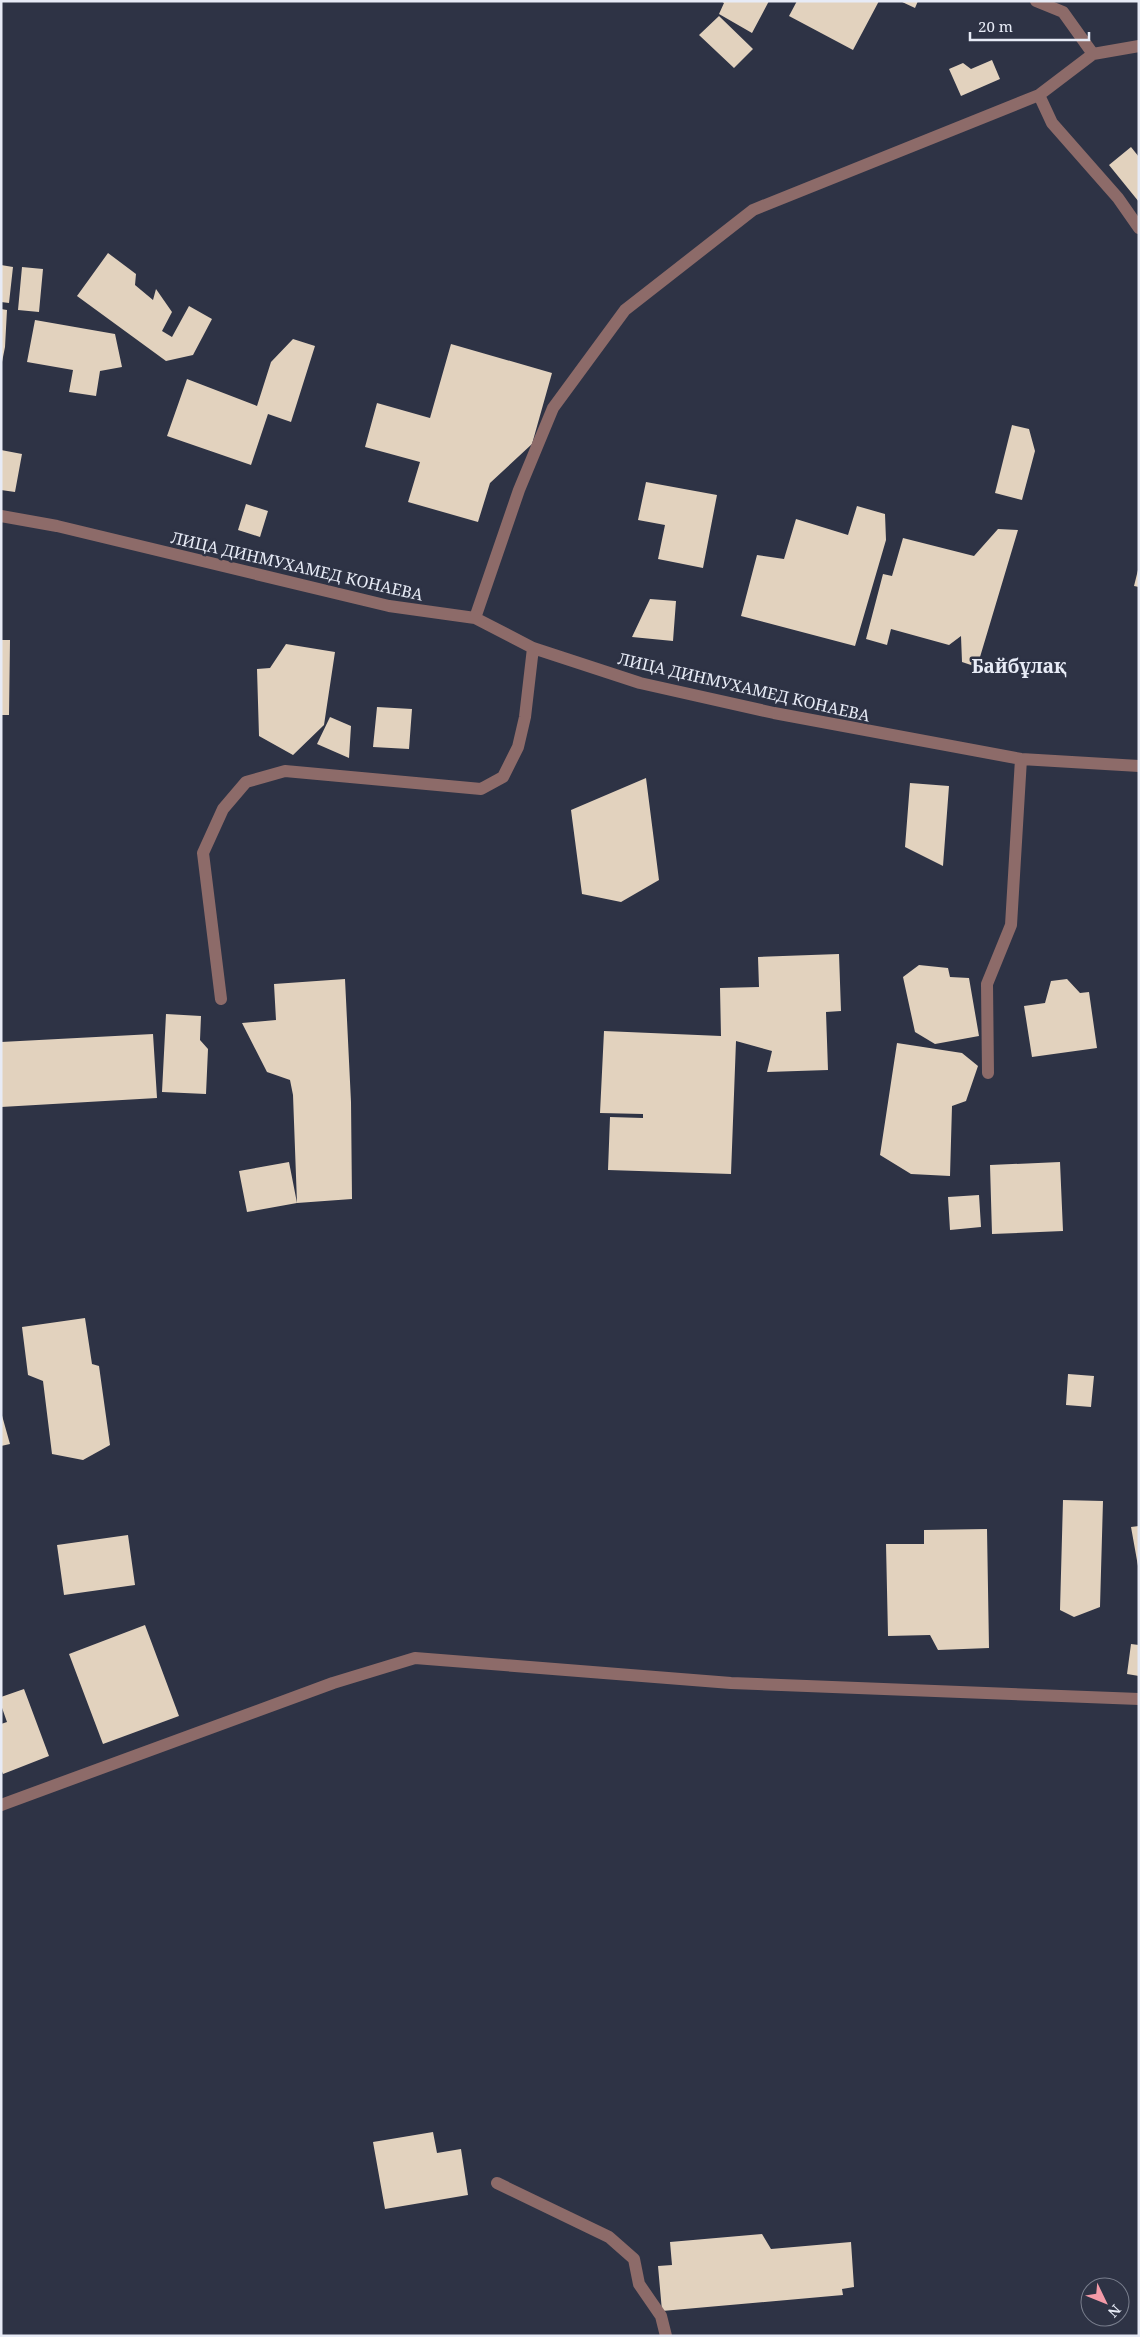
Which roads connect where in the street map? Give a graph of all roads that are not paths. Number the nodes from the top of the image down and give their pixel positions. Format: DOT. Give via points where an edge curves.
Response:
graph roads {
  1 [pos="1036,1"];
  2 [pos="1139,46"];
  3 [pos="1092,54"];
  4 [pos="1039,95"];
  5 [pos="1139,228"];
  6 [pos="1,516"];
  7 [pos="475,618"];
  8 [pos="533,648"];
  9 [pos="1021,759"];
  10 [pos="1139,766"];
  11 [pos="220,999"];
  12 [pos="988,1073"];
  13 [pos="1139,1699"];
  14 [pos="1,1805"];
  15 [pos="497,2183"];
  16 [pos="666,2336"];
  1 -- 3 [label="street" via="1063,12"];
  2 -- 3 [label="street"];
  3 -- 4 [label="street"];
  4 -- 5 [label="street" via="1052,123 1118,198"];
  4 -- 7 [label="street" via="753,210 625,310 553,408 519,490"];
  6 -- 7 [label="street, ЛИЦА ДИНМУХАМЕД КОНАЕВА" via="57,526 389,606"];
  7 -- 8 [label="street, ЛИЦА ДИНМУХАМЕД КОНАЕВА"];
  8 -- 9 [label="street, ЛИЦА ДИНМУХАМЕД КОНАЕВА" via="650,686 774,714"];
  8 -- 11 [label="street" via="526,717 518,747 503,777 481,789 285,771 246,782 223,810 203,853"];
  9 -- 10 [label="street, ЛИЦА ДИНМУХАМЕД КОНАЕВА"];
  9 -- 12 [label="street" via="1011,925 987,984"];
  13 -- 14 [label="street" via="731,1683 415,1658 333,1682"];
  15 -- 16 [label="street" via="609,2237 634,2259 639,2284 661,2316"];
}
